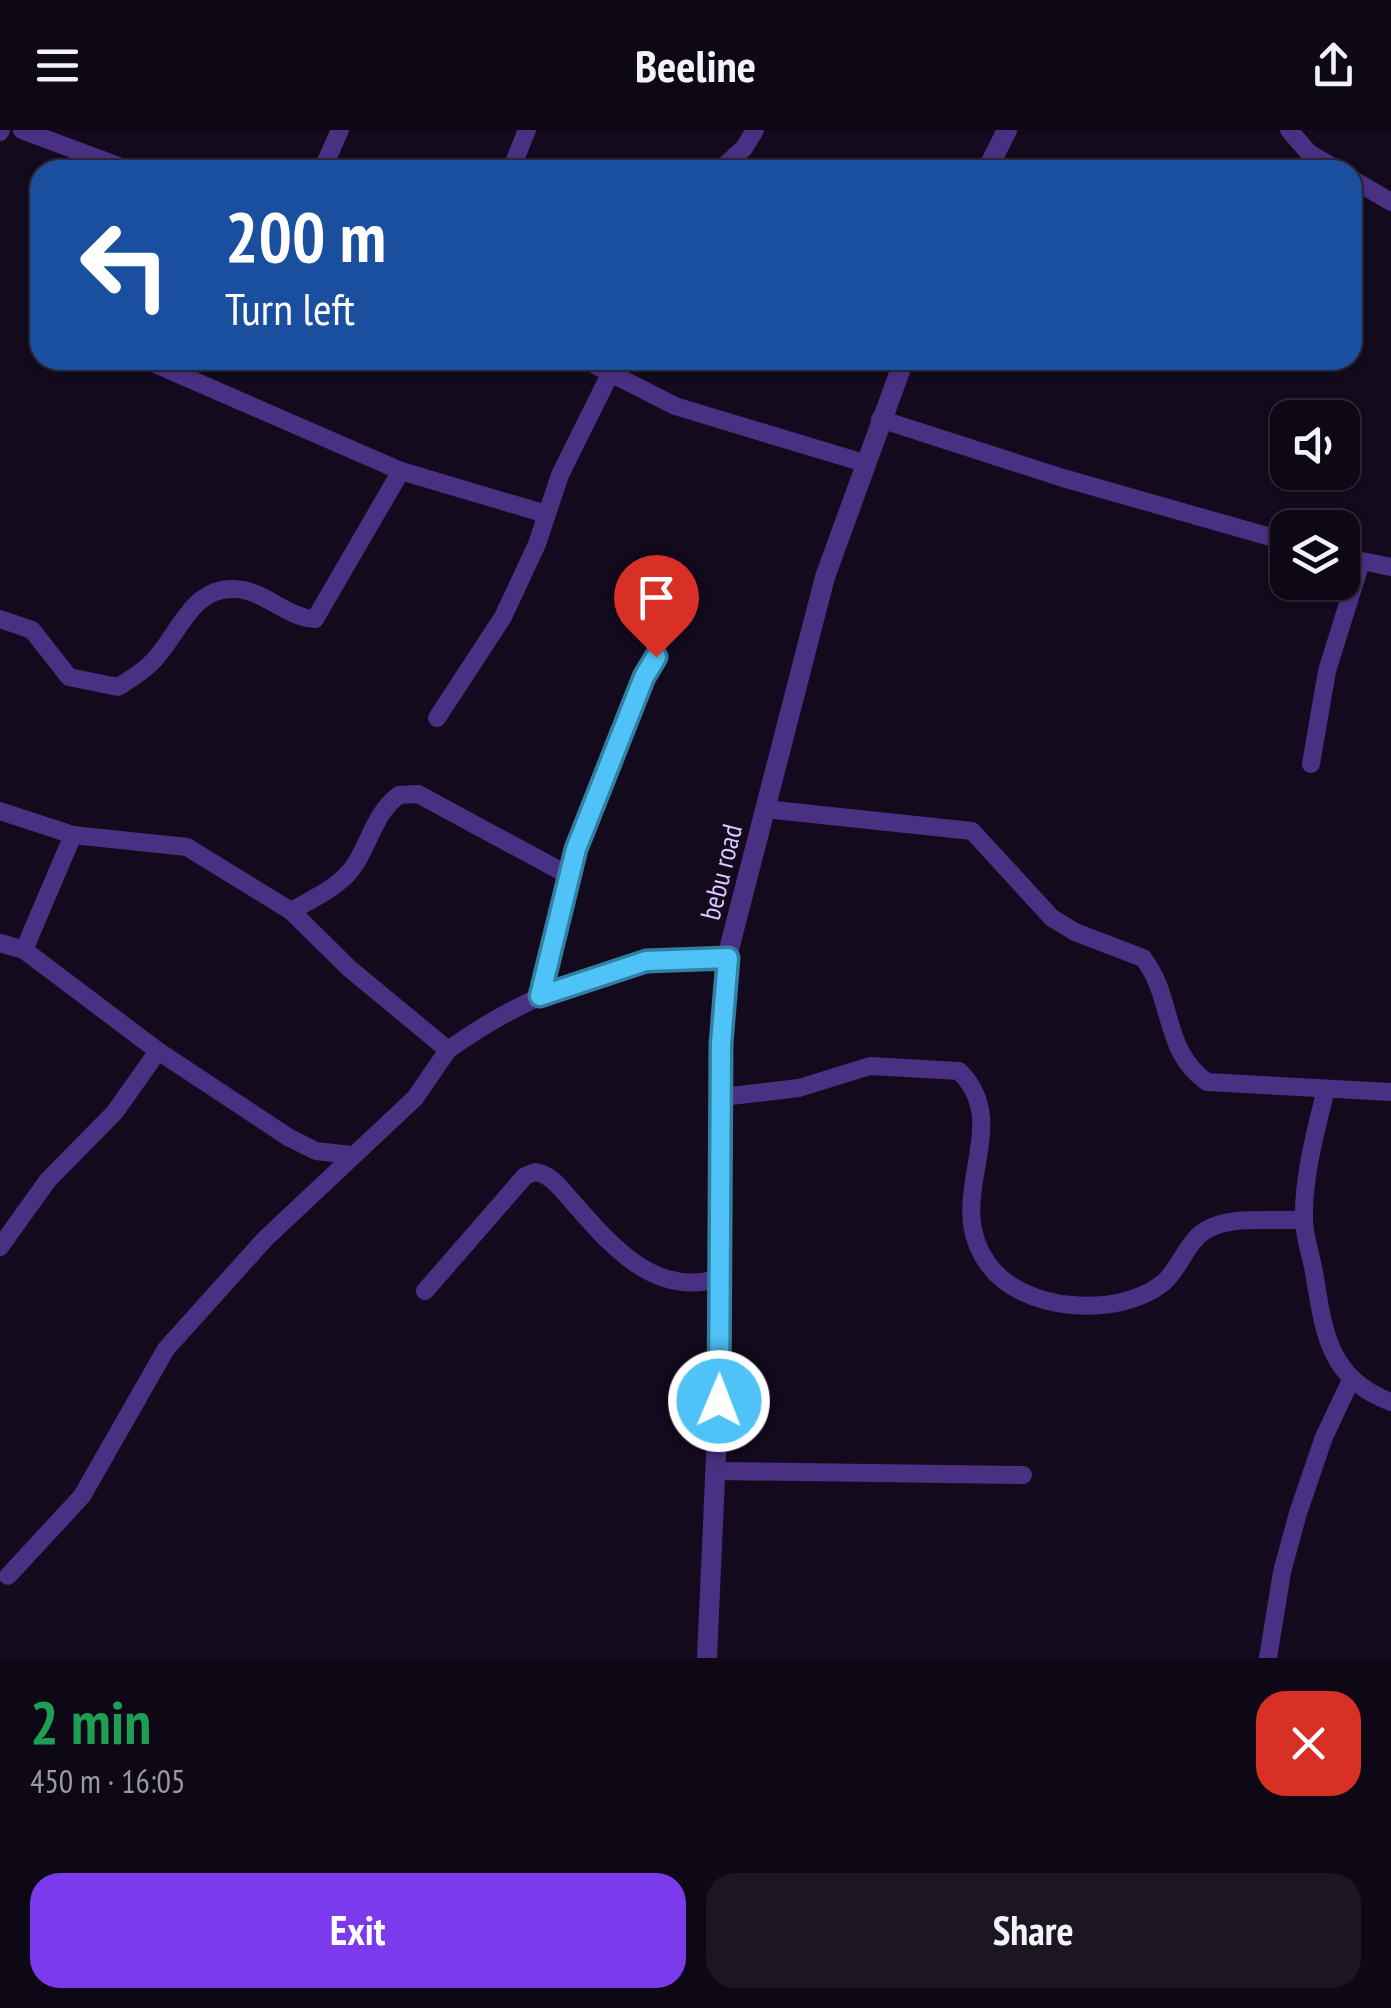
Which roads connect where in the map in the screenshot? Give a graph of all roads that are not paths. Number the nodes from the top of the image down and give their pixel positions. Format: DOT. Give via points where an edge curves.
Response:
graph roads {
  1 [pos="22,130"];
  2 [pos="340,130"];
  3 [pos="527,130"];
  4 [pos="755,130"];
  5 [pos="1007,130"];
  6 [pos="1289,130"];
  7 [pos="102,160"];
  8 [pos="326,160"];
  9 [pos="515,160"];
  10 [pos="731,160"];
  11 [pos="993,160"];
  12 [pos="1321,160"];
  13 [pos="1362,185"];
  14 [pos="1391,202"];
  15 [pos="169,370"];
  16 [pos="612,370"];
  17 [pos="619,370"];
  18 [pos="900,370"];
  19 [pos="880,419"];
  20 [pos="864,464"];
  21 [pos="401,471"];
  22 [pos="546,514"];
  23 [pos="1270,537"];
  24 [pos="1360,561"];
  25 [pos="1391,567"];
  26 [pos="1343,600"];
  27 [pos="0,619"];
  28 [pos="656,657"];
  29 [pos="437,718"];
  30 [pos="1310,764"];
  31 [pos="765,808"];
  32 [pos="0,811"];
  33 [pos="74,835"];
  34 [pos="568,875"];
  35 [pos="291,911"];
  36 [pos="0,943"];
  37 [pos="24,950"];
  38 [pos="728,958"];
  39 [pos="540,996"];
  40 [pos="158,1050"];
  41 [pos="448,1050"];
  42 [pos="1326,1089"];
  43 [pos="1391,1092"];
  44 [pos="722,1097"];
  45 [pos="350,1155"];
  46 [pos="1304,1219"];
  47 [pos="0,1247"];
  48 [pos="720,1278"];
  49 [pos="425,1292"];
  50 [pos="1351,1380"];
  51 [pos="1391,1402"];
  52 [pos="716,1471"];
  53 [pos="1022,1475"];
  54 [pos="8,1576"];
  55 [pos="706,1658"];
  56 [pos="1268,1658"];
  1 -- 7 [label="street"];
  2 -- 8 [label="street"];
  3 -- 9 [label="street"];
  4 -- 10 [label="street"];
  5 -- 11 [label="street"];
  6 -- 12 [label="street"];
  13 -- 14 [label="street"];
  15 -- 21 [label="street"];
  16 -- 22 [label="street"];
  17 -- 20 [label="street" via="676,406"];
  18 -- 19 [label="street, bebu road"];
  19 -- 20 [label="street, bebu road"];
  19 -- 23 [label="street"];
  20 -- 31 [label="street, bebu road" via="825,577"];
  21 -- 22 [label="street"];
  21 -- 27 [label="street" via="315,619 296,618 236,588 211,593 152,663 118,687 69,677 32,630"];
  22 -- 29 [label="street" via="504,617"];
  24 -- 25 [label="street"];
  26 -- 30 [label="street"];
  28 -- 34 [label="street"];
  31 -- 38 [label="street, bebu road"];
  31 -- 42 [label="street" via="972,831 1052,918 1144,958 1192,1072 1207,1082"];
  32 -- 33 [label="street"];
  33 -- 35 [label="street" via="187,847"];
  33 -- 37 [label="street"];
  34 -- 35 [label="street" via="418,794 399,795 372,826 356,864"];
  34 -- 39 [label="street"];
  35 -- 41 [label="street"];
  36 -- 37 [label="street"];
  37 -- 40 [label="street"];
  38 -- 39 [label="street" via="646,961"];
  38 -- 44 [label="street, bebu road"];
  39 -- 41 [label="street"];
  40 -- 45 [label="street" via="288,1136 316,1151"];
  40 -- 47 [label="street" via="115,1112 48,1180"];
  41 -- 45 [label="street" via="415,1098"];
  42 -- 43 [label="street"];
  42 -- 46 [label="street"];
  44 -- 46 [label="street" via="800,1088 870,1066 959,1071 978,1090 982,1114 969,1208 974,1241 990,1268 1016,1289 1048,1301 1080,1306 1142,1296 1166,1281 1204,1231 1226,1222"];
  44 -- 48 [label="street, bebu road"];
  45 -- 54 [label="street" via="166,1350 82,1496"];
  46 -- 50 [label="street" via="1327,1338"];
  48 -- 49 [label="street" via="699,1285 642,1271 555,1183 535,1172 524,1176"];
  48 -- 52 [label="street, bebu road"];
  50 -- 51 [label="street" via="1366,1394"];
  50 -- 56 [label="street" via="1298,1513"];
  52 -- 53 [label="street"];
  52 -- 55 [label="street, bebu road"];
}
